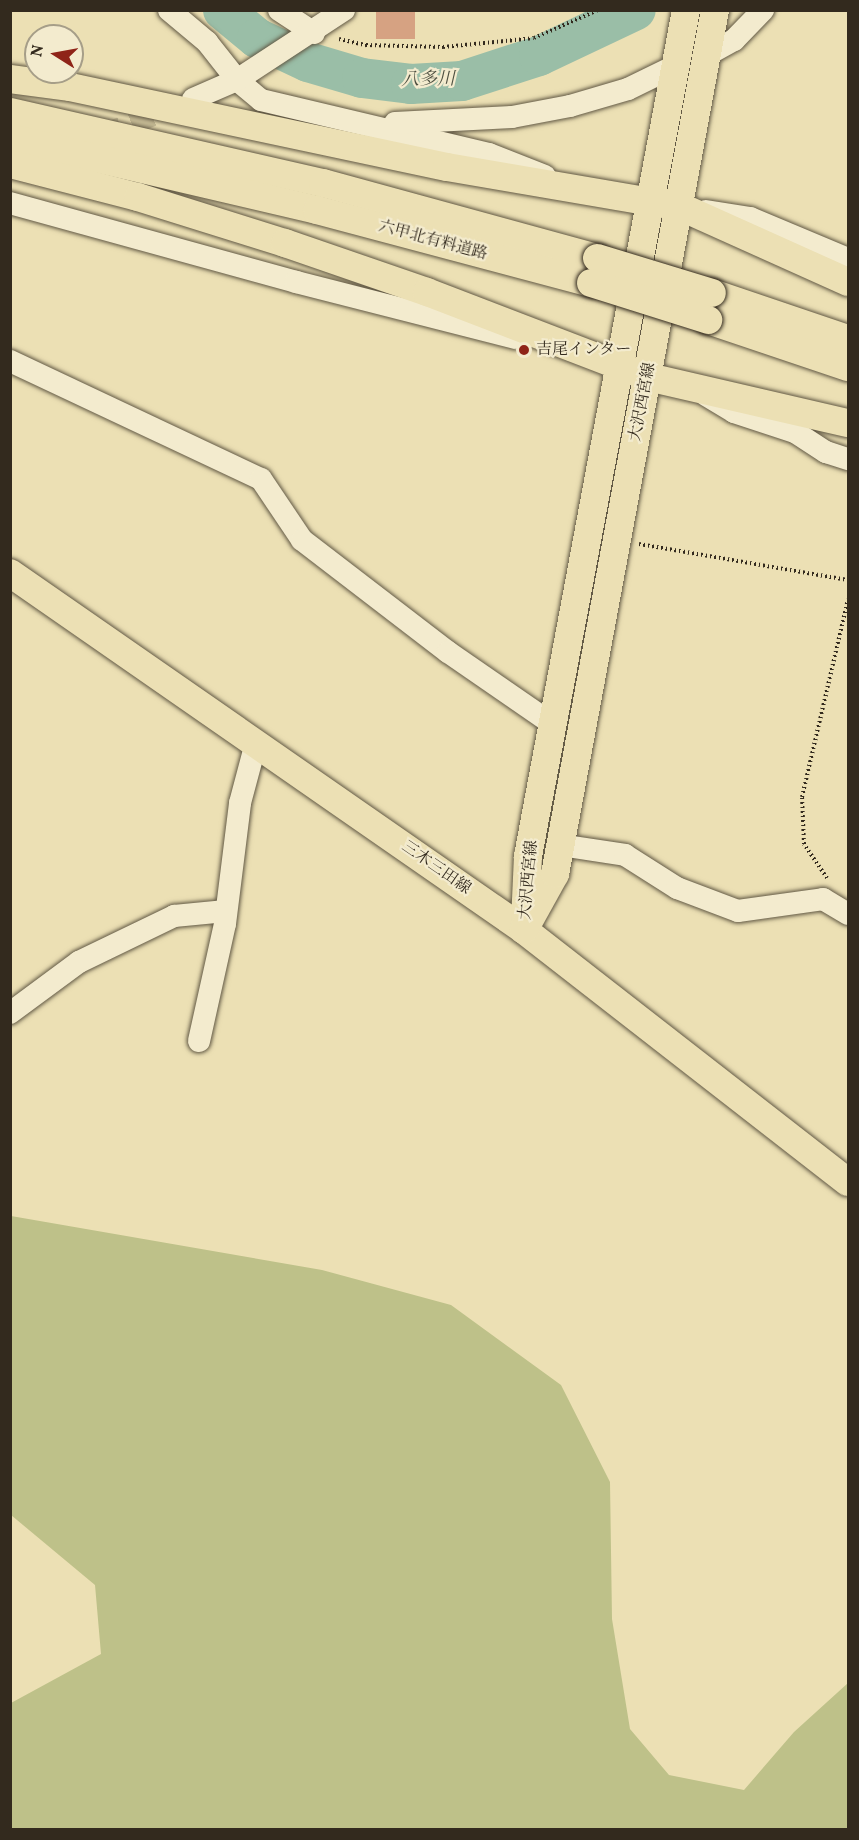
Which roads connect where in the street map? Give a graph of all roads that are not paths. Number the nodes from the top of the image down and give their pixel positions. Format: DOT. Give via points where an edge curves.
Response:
graph roads {
  1 [pos="169,10"];
  2 [pos="279,10"];
  3 [pos="344,10"];
  4 [pos="686,10"];
  5 [pos="715,10"];
  6 [pos="763,10"];
  7 [pos="317,31"];
  8 [pos="707,55"];
  9 [pos="677,58"];
  10 [pos="243,77"];
  11 [pos="10,79"];
  12 [pos="193,99"];
  13 [pos="10,112"];
  14 [pos="332,118"];
  15 [pos="10,138"];
  16 [pos="10,164"];
  17 [pos="571,186"];
  18 [pos="651,201"];
  19 [pos="10,203"];
  20 [pos="681,207"];
  21 [pos="849,259"];
  22 [pos="594,270"];
  23 [pos="849,282"];
  24 [pos="710,307"];
  25 [pos="849,339"];
  26 [pos="576,351"];
  27 [pos="10,361"];
  28 [pos="620,367"];
  29 [pos="849,368"];
  30 [pos="648,377"];
  31 [pos="698,391"];
  32 [pos="849,423"];
  33 [pos="849,459"];
  34 [pos="10,573"];
  35 [pos="554,725"];
  36 [pos="256,743"];
  37 [pos="560,845"];
  38 [pos="226,911"];
  39 [pos="849,914"];
  40 [pos="524,930"];
  41 [pos="10,1013"];
  42 [pos="199,1041"];
  43 [pos="849,1182"];
  1 -- 10 [label="street"];
  2 -- 7 [label="street"];
  3 -- 7 [label="street"];
  4 -- 9 [label="main road, 大沢西宮線"];
  5 -- 8 [label="main road, 大沢西宮線"];
  6 -- 8 [label="street" via="734,40"];
  7 -- 10 [label="street"];
  8 -- 20 [label="main road, 大沢西宮線"];
  9 -- 14 [label="street" via="628,89 512,117 413,124"];
  9 -- 18 [label="main road, 大沢西宮線"];
  10 -- 12 [label="street"];
  10 -- 14 [label="street" via="261,100"];
  11 -- 17 [label="main road" via="70,87 447,167"];
  13 -- 22 [label="main road, 六甲北有料道路" via="312,180"];
  14 -- 17 [label="street" via="489,154"];
  15 -- 22 [label="main road, 六甲北有料道路"];
  16 -- 26 [label="main road" via="138,197 285,243 427,292"];
  17 -- 18 [label="main road"];
  18 -- 20 [label="main road"];
  18 -- 28 [label="main road, 大沢西宮線"];
  19 -- 26 [label="street" via="308,285"];
  20 -- 21 [label="street" via="750,218"];
  20 -- 23 [label="main road"];
  20 -- 30 [label="main road, 大沢西宮線"];
  22 -- 24 [label="main road, 六甲北有料道路, bridge"];
  24 -- 25 [label="main road, 六甲北有料道路"];
  24 -- 29 [label="main road, 六甲北有料道路"];
  26 -- 28 [label="main road"];
  27 -- 35 [label="street" via="261,479 302,540 448,652"];
  28 -- 30 [label="main road"];
  28 -- 35 [label="main road, 大沢西宮線"];
  30 -- 31 [label="main road"];
  30 -- 37 [label="main road, 大沢西宮線"];
  31 -- 32 [label="main road"];
  31 -- 33 [label="street" via="734,412 795,432 826,452"];
  34 -- 36 [label="main road, 三木三田線"];
  35 -- 40 [label="main road, 大沢西宮線" via="528,856"];
  36 -- 38 [label="street" via="240,803"];
  36 -- 40 [label="main road, 三木三田線"];
  37 -- 39 [label="street" via="625,855 677,888 738,910 822,899"];
  37 -- 40 [label="main road, 大沢西宮線" via="555,874"];
  38 -- 41 [label="street" via="174,916 79,962"];
  38 -- 42 [label="street"];
  40 -- 43 [label="main road, 三木三田線"];
}
